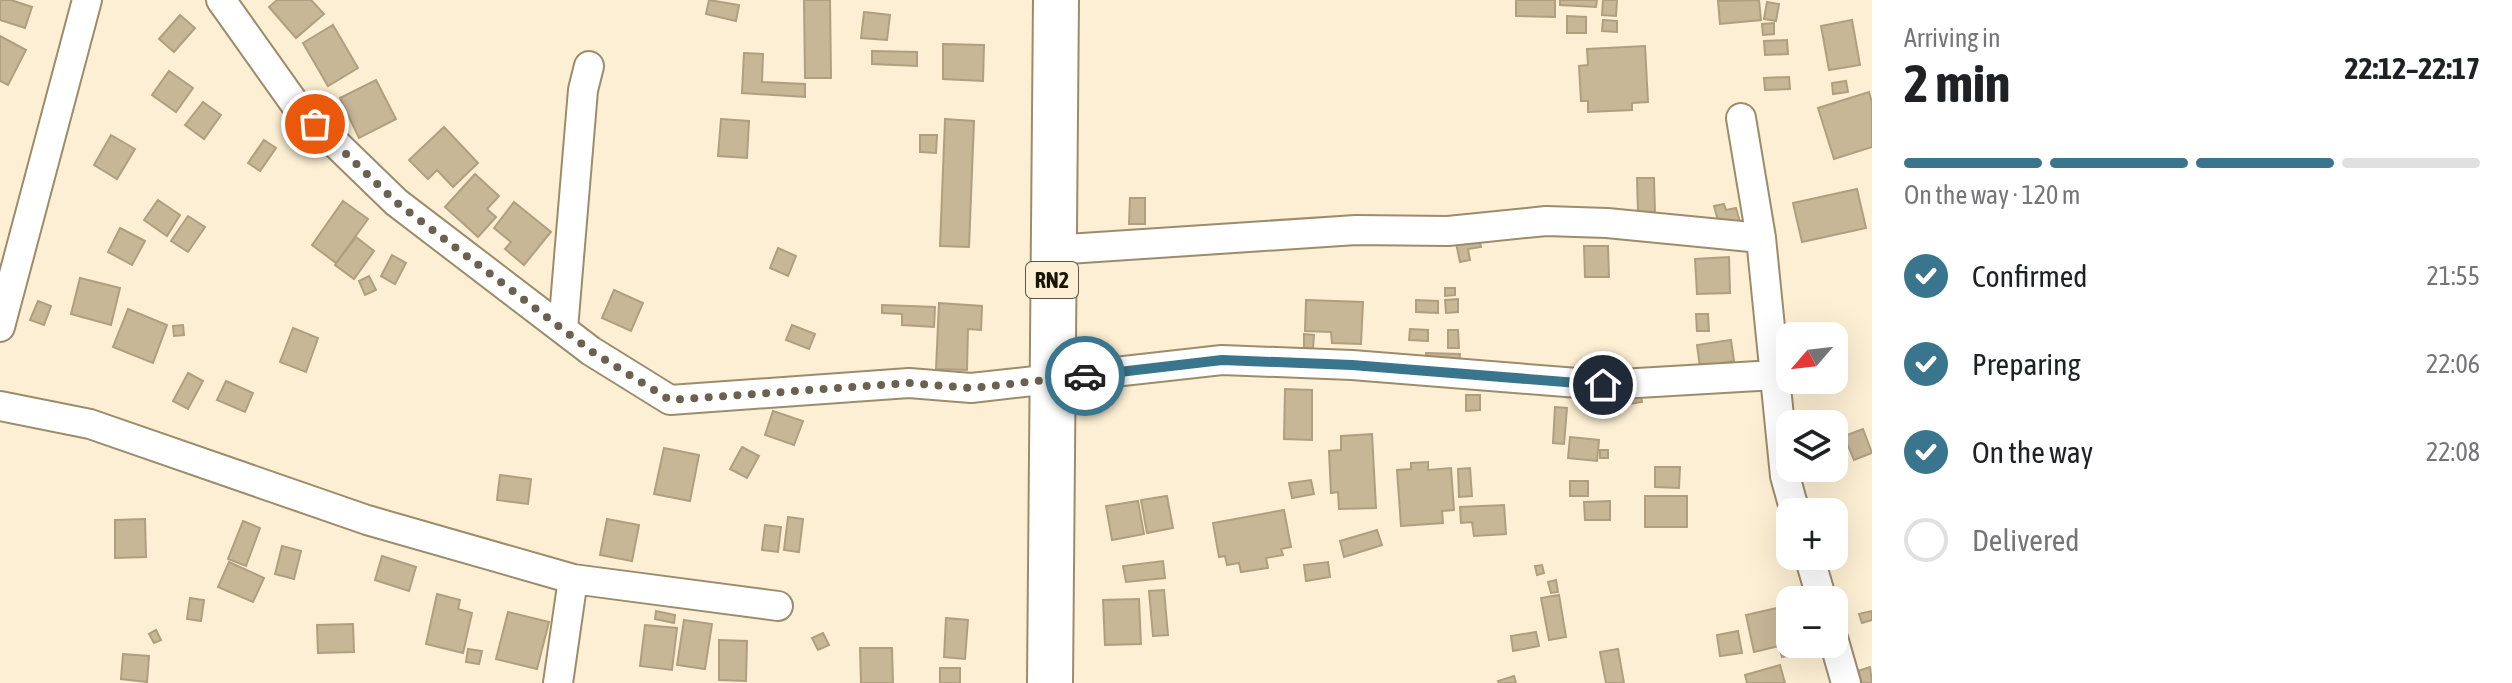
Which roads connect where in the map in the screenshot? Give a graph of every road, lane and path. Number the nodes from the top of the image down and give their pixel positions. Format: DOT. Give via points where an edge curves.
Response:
graph roads {
  1 [pos="87,0"];
  2 [pos="221,0"];
  3 [pos="1056,0"];
  4 [pos="589,66"];
  5 [pos="1741,118"];
  6 [pos="1761,238"];
  7 [pos="1052,250"];
  8 [pos="0,327"];
  9 [pos="563,329"];
  10 [pos="1775,375"];
  11 [pos="1053,380"];
  12 [pos="0,406"];
  13 [pos="1791,498"];
  14 [pos="573,579"];
  15 [pos="778,606"];
  16 [pos="1839,658"];
  17 [pos="558,683"];
  18 [pos="1050,683"];
  19 [pos="1846,683"];
  1 -- 8 [label="street"];
  2 -- 9 [label="street" via="295,104 396,202"];
  3 -- 7 [label="highway, RN2"];
  4 -- 9 [label="street"];
  5 -- 6 [label="street"];
  6 -- 7 [label="street" via="1546,221 1448,231 1356,230"];
  6 -- 10 [label="street"];
  7 -- 11 [label="highway, RN2"];
  9 -- 11 [label="street" via="670,400 909,383 971,388"];
  10 -- 11 [label="street" via="1603,385 1222,360"];
  10 -- 13 [label="street"];
  11 -- 18 [label="highway, RN2"];
  12 -- 14 [label="street" via="90,424 367,520"];
  14 -- 15 [label="street"];
  14 -- 17 [label="street"];
  16 -- 19 [label="street"];
}
